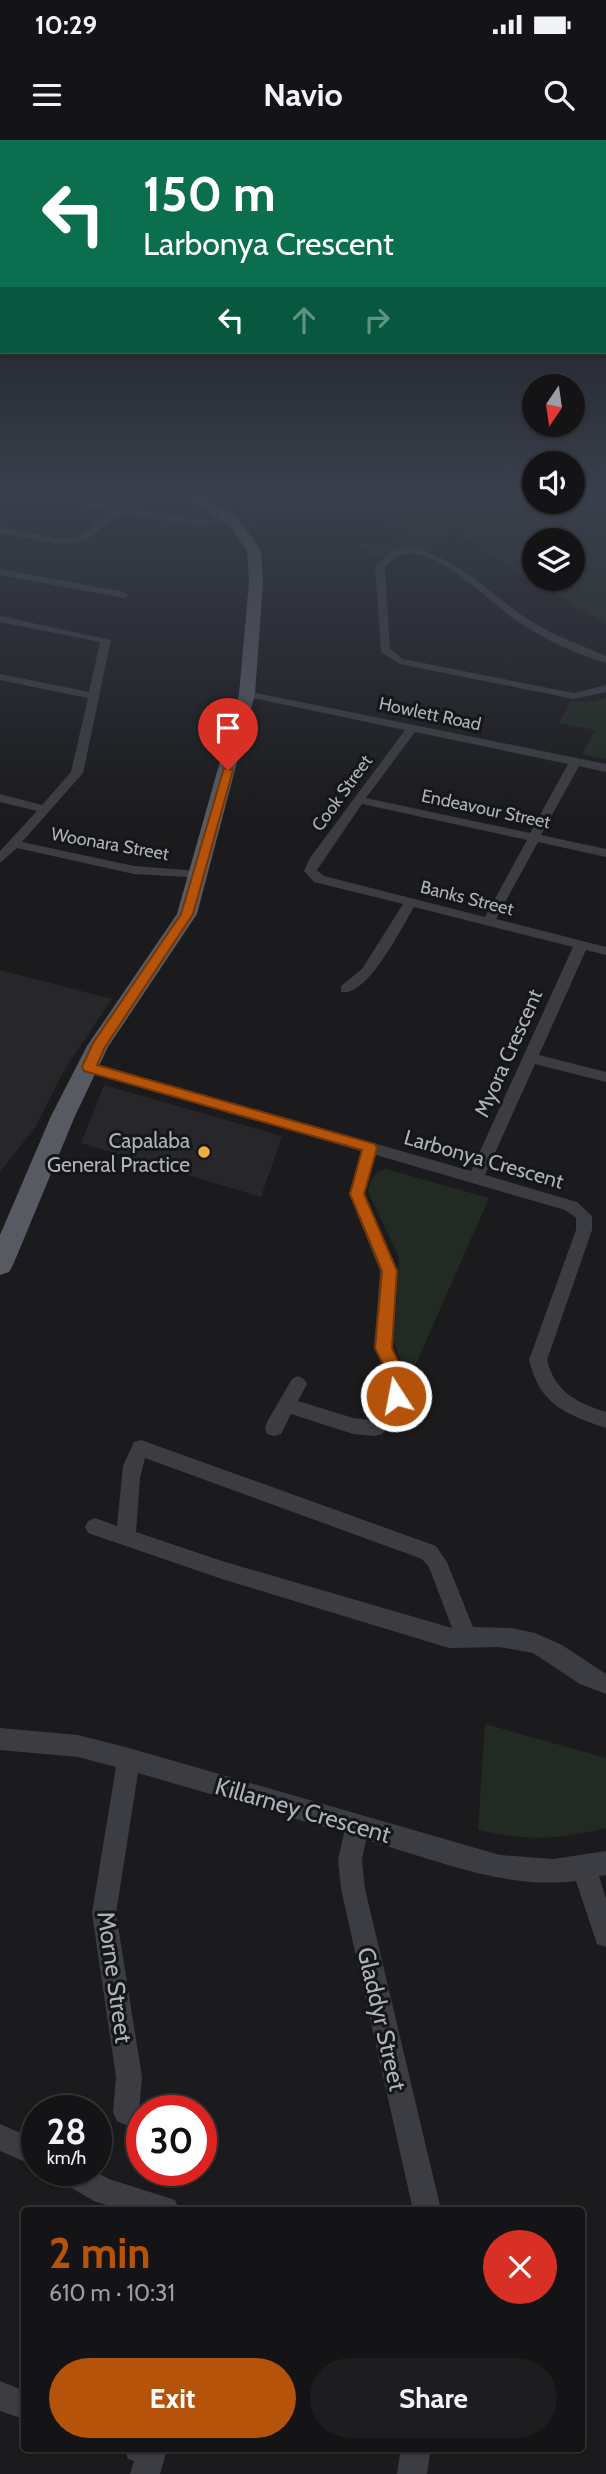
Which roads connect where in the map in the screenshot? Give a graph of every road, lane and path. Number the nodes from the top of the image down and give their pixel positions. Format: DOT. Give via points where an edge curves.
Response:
graph roads {
  1 [pos="254,601"];
  2 [pos="382,601"];
  3 [pos="497,601"];
  4 [pos="0,620"];
  5 [pos="606,660"];
  6 [pos="0,677"];
  7 [pos="606,688"];
  8 [pos="247,694"];
  9 [pos="94,696"];
  10 [pos="412,728"];
  11 [pos="575,762"];
  12 [pos="606,768"];
  13 [pos="0,798"];
  14 [pos="358,800"];
  15 [pos="45,809"];
  16 [pos="533,837"];
  17 [pos="15,844"];
  18 [pos="606,853"];
  19 [pos="0,859"];
  20 [pos="199,875"];
  21 [pos="319,879"];
  22 [pos="411,902"];
  23 [pos="489,921"];
  24 [pos="581,944"];
  25 [pos="606,951"];
  26 [pos="346,989"];
  27 [pos="528,1057"];
  28 [pos="89,1067"];
  29 [pos="606,1077"];
  30 [pos="370,1148"];
  31 [pos="474,1179"];
  32 [pos="0,1265"];
  33 [pos="298,1384"];
  34 [pos="287,1405"];
  35 [pos="606,1420"];
  36 [pos="274,1428"];
  37 [pos="95,1527"];
  38 [pos="125,1537"];
  39 [pos="466,1637"];
  40 [pos="606,1684"];
  41 [pos="0,1739"];
  42 [pos="129,1759"];
  43 [pos="357,1826"];
  44 [pos="595,1865"];
  45 [pos="606,1936"];
  46 [pos="125,2112"];
  47 [pos="0,2137"];
  48 [pos="21,2147"];
  49 [pos="95,2186"];
  50 [pos="155,2207"];
  51 [pos="425,2207"];
  52 [pos="0,2396"];
  53 [pos="21,2404"];
  54 [pos="149,2452"];
  55 [pos="415,2452"];
  56 [pos="145,2474"];
  57 [pos="412,2474"];
  1 -- 8 [label="main road"];
  2 -- 7 [label="street" via="385,650 400,661 574,696"];
  3 -- 5 [label="street" via="520,618"];
  4 -- 9 [label="street" via="106,640"];
  6 -- 9 [label="street"];
  8 -- 10 [label="street, Howlett Road"];
  8 -- 20 [label="main road"];
  9 -- 15 [label="street" via="77,773"];
  10 -- 11 [label="street, Howlett Road"];
  10 -- 14 [label="street, Cook Street"];
  11 -- 12 [label="street, Howlett Road"];
  11 -- 16 [label="street"];
  13 -- 15 [label="street"];
  14 -- 16 [label="street, Endeavour Street"];
  14 -- 21 [label="street, Cook Street" via="314,861 310,871"];
  15 -- 17 [label="street"];
  16 -- 18 [label="street, Endeavour Street"];
  16 -- 23 [label="street"];
  17 -- 19 [label="street"];
  17 -- 20 [label="street, Woonara Street" via="134,870"];
  20 -- 28 [label="main road" via="180,927 98,1046"];
  21 -- 22 [label="street, Banks Street"];
  22 -- 23 [label="street, Banks Street"];
  22 -- 26 [label="street" via="367,972"];
  23 -- 24 [label="street, Banks Street"];
  24 -- 25 [label="street, Banks Street"];
  24 -- 27 [label="street, Myora Crescent"];
  27 -- 29 [label="street"];
  27 -- 31 [label="street, Myora Crescent"];
  28 -- 30 [label="street, Larbonya Crescent"];
  28 -- 32 [label="main road" via="63,1116"];
  30 -- 31 [label="street, Larbonya Crescent"];
  30 -- 34 [label="street" via="357,1194 389,1271 383,1348 399,1380 396,1396 375,1428 353,1426"];
  31 -- 35 [label="street, Larbonya Crescent" via="571,1206 584,1216 584,1230 538,1360 541,1379 551,1393 572,1409"];
  33 -- 34 [label="street"];
  34 -- 36 [label="street"];
  37 -- 38 [label="street"];
  38 -- 39 [label="street" via="338,1605 449,1637"];
  38 -- 39 [label="street" via="129,1479 141,1448 429,1552"];
  39 -- 40 [label="street" via="542,1645 578,1673"];
  41 -- 42 [label="street, Killarney Crescent" via="78,1746"];
  42 -- 43 [label="street, Killarney Crescent"];
  42 -- 46 [label="street, Morne Street" via="104,1913 130,2077"];
  43 -- 44 [label="street, Killarney Crescent" via="526,1872"];
  43 -- 51 [label="street, Gladdyr Street" via="351,1881"];
  44 -- 45 [label="street"];
  47 -- 48 [label="street"];
  49 -- 50 [label="street"];
  52 -- 53 [label="street"];
  54 -- 56 [label="street"];
  55 -- 57 [label="street"];
}
